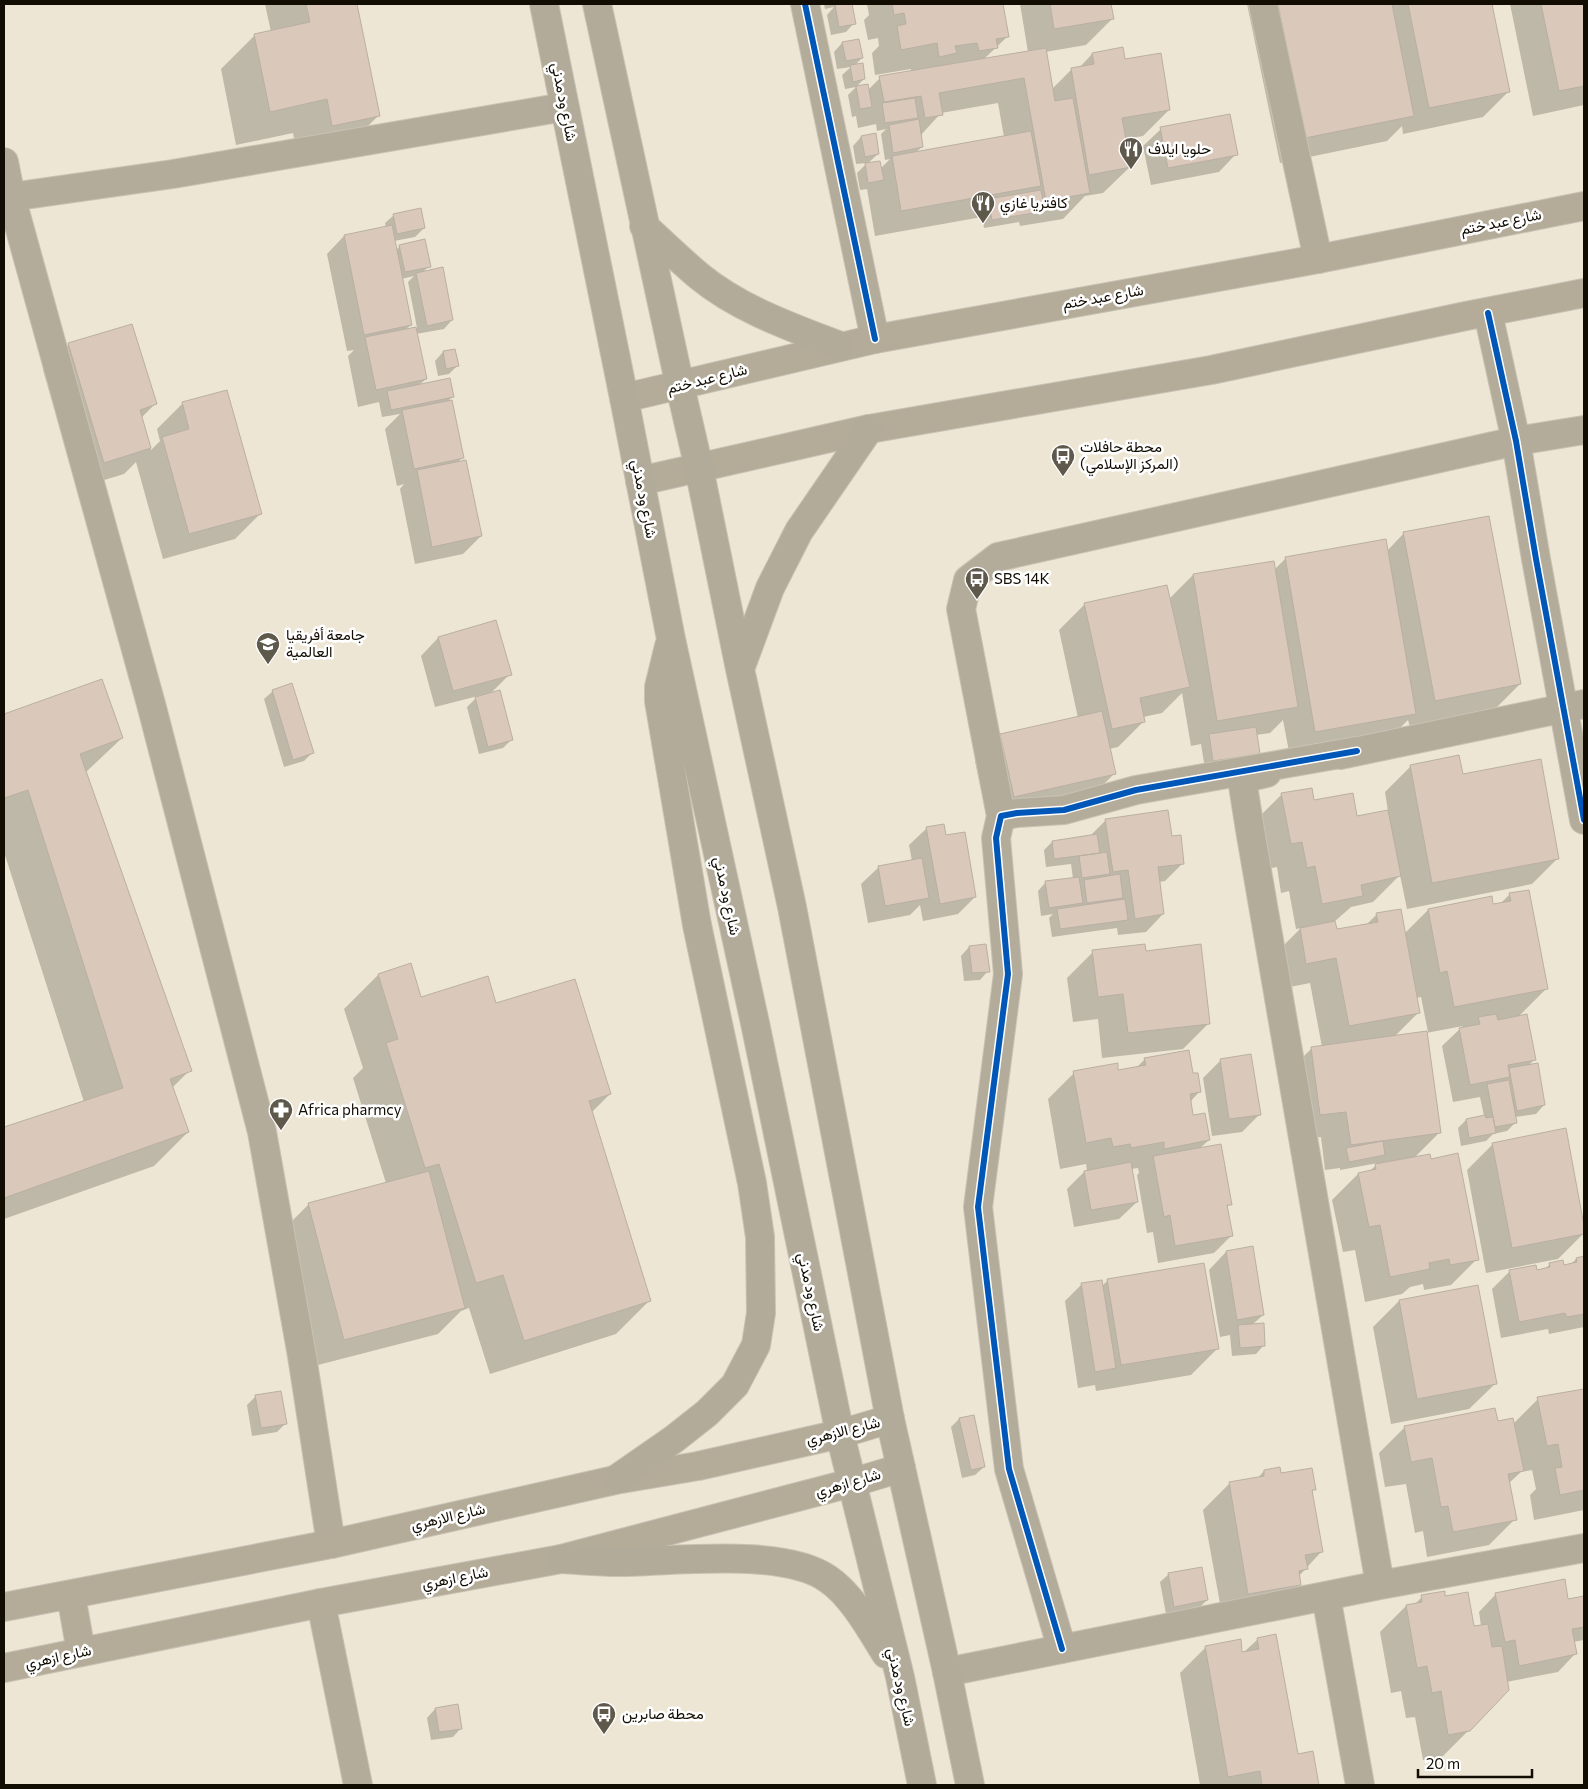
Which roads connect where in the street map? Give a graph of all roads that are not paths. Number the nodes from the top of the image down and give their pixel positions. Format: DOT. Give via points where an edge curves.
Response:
graph roads {
  1 [pos="544,4"];
  2 [pos="597,4"];
  3 [pos="805,4"];
  4 [pos="1263,4"];
  5 [pos="564,107"];
  6 [pos="4,162"];
  7 [pos="12,197"];
  8 [pos="1584,206"];
  9 [pos="644,226"];
  10 [pos="1318,259"];
  11 [pos="1584,293"];
  12 [pos="1488,313"];
  13 [pos="875,339"];
  14 [pos="840,346"];
  15 [pos="680,386"];
  16 [pos="624,398"];
  17 [pos="868,429"];
  18 [pos="1584,430"];
  19 [pos="1516,441"];
  20 [pos="699,468"];
  21 [pos="640,480"];
  22 [pos="671,639"];
  23 [pos="740,669"];
  24 [pos="1574,706"];
  25 [pos="1357,751"];
  26 [pos="1001,816"];
  27 [pos="1584,820"];
  28 [pos="890,1420"];
  29 [pos="840,1434"];
  30 [pos="901,1468"];
  31 [pos="615,1480"];
  32 [pos="851,1483"];
  33 [pos="331,1544"];
  34 [pos="1584,1548"];
  35 [pos="561,1559"];
  36 [pos="1380,1585"];
  37 [pos="71,1595"];
  38 [pos="1326,1596"];
  39 [pos="321,1604"];
  40 [pos="4,1607"];
  41 [pos="1062,1649"];
  42 [pos="81,1652"];
  43 [pos="4,1668"];
  44 [pos="947,1672"];
  45 [pos="900,1678"];
  46 [pos="358,1785"];
  47 [pos="922,1785"];
  48 [pos="970,1785"];
  49 [pos="1360,1785"];
  1 -- 5 [label="highway, شارع ود مدني"];
  2 -- 9 [label="highway"];
  3 -- 13 [label="street"];
  4 -- 10 [label="street"];
  5 -- 7 [label="street" via="173,174"];
  5 -- 16 [label="highway, شارع ود مدني"];
  6 -- 7 [label="street"];
  7 -- 33 [label="street" via="151,704 262,1132"];
  8 -- 10 [label="main road, شارع عبد ختم"];
  9 -- 14 [label="highway" via="700,277 741,304"];
  9 -- 15 [label="highway"];
  10 -- 13 [label="main road, شارع عبد ختم"];
  11 -- 12 [label="main road"];
  12 -- 17 [label="main road" via="1211,370"];
  12 -- 19 [label="street"];
  13 -- 14 [label="main road, شارع عبد ختم"];
  14 -- 15 [label="main road, شارع عبد ختم"];
  15 -- 16 [label="main road, شارع عبد ختم"];
  15 -- 20 [label="highway"];
  16 -- 21 [label="highway, شارع ود مدني"];
  17 -- 20 [label="main road"];
  17 -- 23 [label="highway" via="799,531 770,588"];
  18 -- 19 [label="street"];
  19 -- 24 [label="street" via="1536,559"];
  19 -- 26 [label="street" via="998,557 968,580 961,609"];
  20 -- 21 [label="main road"];
  20 -- 23 [label="highway"];
  21 -- 22 [label="highway, شارع ود مدني"];
  22 -- 29 [label="highway, شارع ود مدني"];
  22 -- 31 [label="highway" via="658,701 697,925 752,1183 760,1237 761,1313 756,1345 735,1385 681,1434"];
  23 -- 28 [label="highway" via="792,907"];
  24 -- 25 [label="street"];
  24 -- 27 [label="street"];
  25 -- 26 [label="street" via="1136,790 1064,810"];
  25 -- 36 [label="street" via="1242,779"];
  26 -- 41 [label="street" via="996,838 1008,974 978,1207 1009,1469"];
  28 -- 29 [label="main road, شارع الازهري"];
  28 -- 30 [label="highway"];
  29 -- 31 [label="main road, شارع الازهري" via="698,1466"];
  29 -- 32 [label="highway, شارع ود مدني"];
  30 -- 32 [label="main road, شارع ازهري"];
  30 -- 44 [label="highway"];
  31 -- 33 [label="main road, شارع الازهري"];
  32 -- 35 [label="main road, شارع ازهري"];
  32 -- 45 [label="highway, شارع ود مدني"];
  33 -- 37 [label="main road, شارع الازهري"];
  34 -- 36 [label="street"];
  35 -- 39 [label="main road, شارع ازهري"];
  35 -- 45 [label="highway" via="616,1562 735,1559 804,1568 828,1578 848,1598 866,1621"];
  36 -- 38 [label="street"];
  37 -- 40 [label="main road, شارع الازهري"];
  37 -- 42 [label="main road"];
  38 -- 41 [label="street"];
  38 -- 49 [label="street"];
  39 -- 42 [label="main road, شارع ازهري"];
  39 -- 46 [label="street"];
  41 -- 44 [label="street"];
  42 -- 43 [label="main road, شارع ازهري"];
  44 -- 48 [label="highway"];
  45 -- 47 [label="highway, شارع ود مدني"];
}
